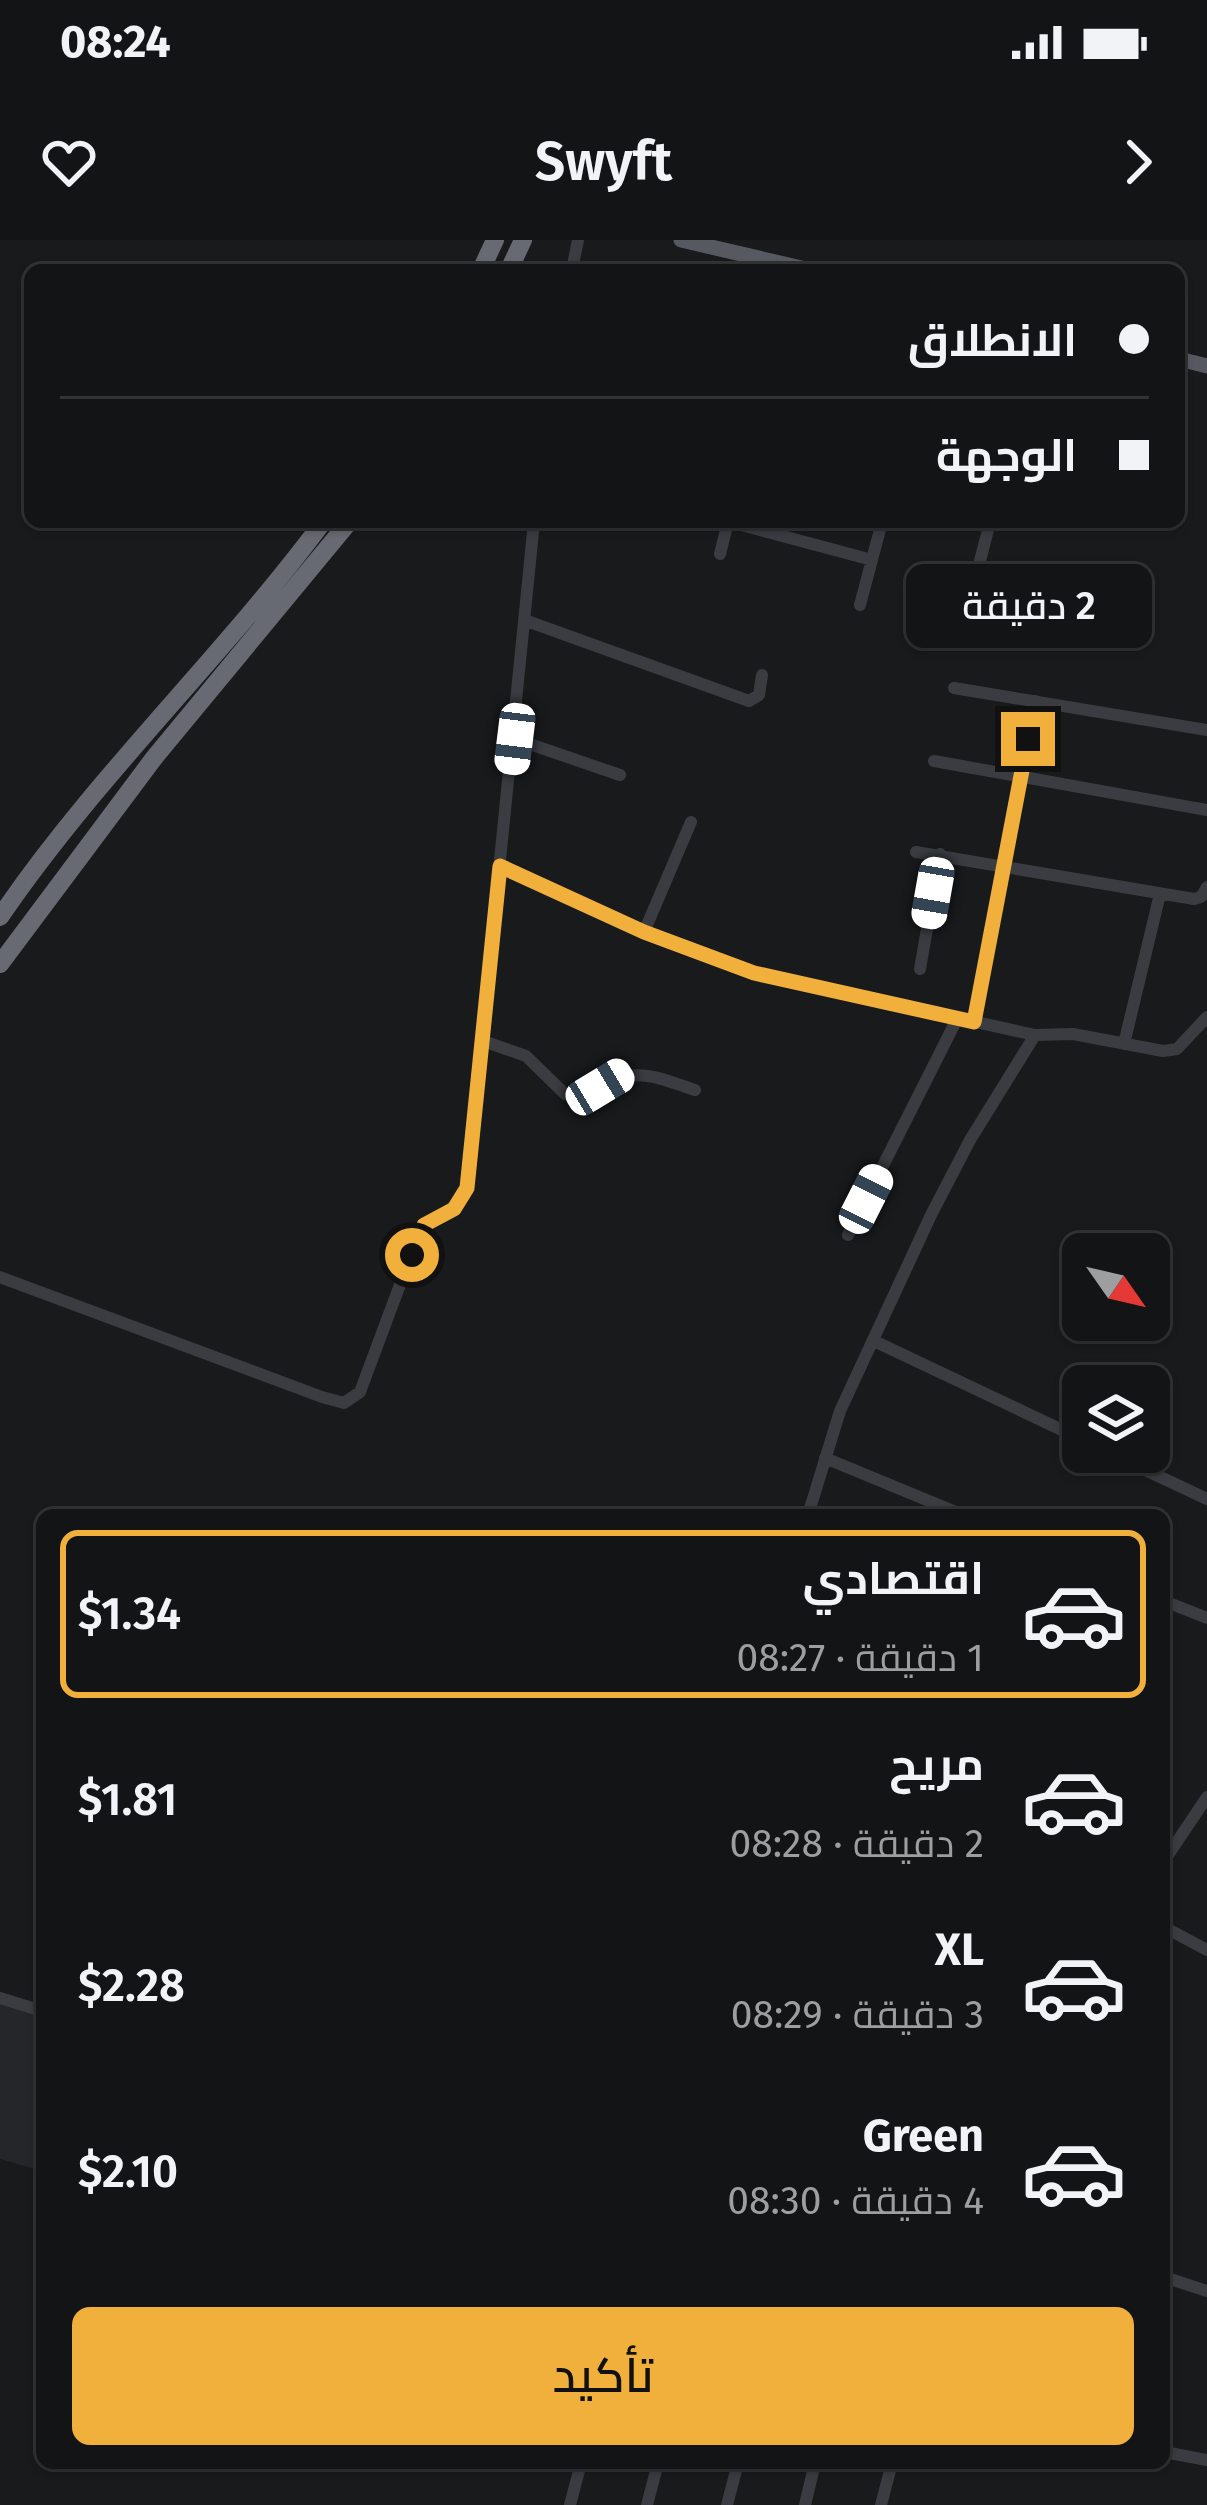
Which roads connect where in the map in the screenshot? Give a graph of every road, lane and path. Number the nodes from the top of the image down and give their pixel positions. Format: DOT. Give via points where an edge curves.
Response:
graph roads {
  1 [pos="680,240"];
  2 [pos="778,264"];
  3 [pos="318,528"];
  4 [pos="345,528"];
  5 [pos="535,528"];
  6 [pos="727,528"];
  7 [pos="752,528"];
  8 [pos="880,528"];
  9 [pos="988,528"];
  10 [pos="720,554"];
  11 [pos="872,560"];
  12 [pos="913,580"];
  13 [pos="970,596"];
  14 [pos="860,604"];
  15 [pos="1026,610"];
  16 [pos="527,621"];
  17 [pos="762,675"];
  18 [pos="954,688"];
  19 [pos="1034,700"];
  20 [pos="1207,730"];
  21 [pos="515,739"];
  22 [pos="934,761"];
  23 [pos="620,776"];
  24 [pos="1021,777"];
  25 [pos="1207,810"];
  26 [pos="691,822"];
  27 [pos="916,852"];
  28 [pos="940,854"];
  29 [pos="1004,865"];
  30 [pos="500,866"];
  31 [pos="1207,887"];
  32 [pos="1160,894"];
  33 [pos="0,917"];
  34 [pos="644,932"];
  35 [pos="0,964"];
  36 [pos="920,969"];
  37 [pos="1207,1018"];
  38 [pos="958,1019"];
  39 [pos="974,1022"];
  40 [pos="1035,1035"];
  41 [pos="483,1041"];
  42 [pos="1124,1044"];
  43 [pos="695,1090"];
  44 [pos="848,1235"];
  45 [pos="0,1277"];
  46 [pos="874,1341"];
  47 [pos="1062,1430"];
  48 [pos="825,1458"];
  49 [pos="1152,1473"];
  50 [pos="1207,1499"];
  51 [pos="810,1509"];
  52 [pos="948,1509"];
  53 [pos="1170,1603"];
  54 [pos="1207,1618"];
  55 [pos="1207,1797"];
  56 [pos="1170,1852"];
  57 [pos="1170,1930"];
  58 [pos="1207,1950"];
  59 [pos="0,1998"];
  60 [pos="36,2009"];
  61 [pos="1170,2279"];
  62 [pos="1207,2291"];
  63 [pos="1170,2453"];
  64 [pos="1207,2460"];
  65 [pos="579,2469"];
  66 [pos="656,2469"];
  67 [pos="736,2469"];
  68 [pos="814,2469"];
  69 [pos="890,2469"];
  70 [pos="570,2505"];
  71 [pos="647,2505"];
  72 [pos="727,2505"];
  73 [pos="805,2505"];
  74 [pos="881,2505"];
  1 -- 2 [label="main road"];
  3 -- 33 [label="highway"];
  4 -- 35 [label="highway" via="154,758"];
  5 -- 16 [label="street"];
  6 -- 10 [label="street"];
  7 -- 11 [label="street"];
  8 -- 11 [label="street"];
  9 -- 13 [label="street"];
  11 -- 14 [label="street"];
  12 -- 13 [label="street"];
  13 -- 15 [label="street"];
  16 -- 17 [label="street" via="749,701 759,695"];
  16 -- 21 [label="street"];
  18 -- 19 [label="street"];
  19 -- 20 [label="street"];
  19 -- 24 [label="street"];
  21 -- 23 [label="street"];
  21 -- 30 [label="street"];
  22 -- 24 [label="street"];
  24 -- 25 [label="street"];
  24 -- 29 [label="street"];
  26 -- 34 [label="street"];
  27 -- 28 [label="street"];
  28 -- 29 [label="street"];
  28 -- 36 [label="street"];
  29 -- 32 [label="street"];
  29 -- 39 [label="street"];
  30 -- 34 [label="street"];
  30 -- 41 [label="street"];
  31 -- 32 [label="street" via="1193,899"];
  32 -- 42 [label="street"];
  34 -- 38 [label="street" via="754,973"];
  37 -- 42 [label="street" via="1177,1049"];
  38 -- 39 [label="street"];
  38 -- 44 [label="street"];
  39 -- 40 [label="street"];
  40 -- 42 [label="street"];
  40 -- 46 [label="street" via="970,1140"];
  41 -- 43 [label="street" via="526,1056 565,1094 585,1098 623,1074 646,1073"];
  41 -- 45 [label="street" via="463,1200 420,1231 354,1400 322,1396"];
  46 -- 47 [label="street"];
  46 -- 48 [label="street"];
  48 -- 51 [label="street"];
  48 -- 52 [label="street"];
  49 -- 50 [label="street"];
  53 -- 54 [label="street"];
  55 -- 56 [label="street"];
  57 -- 58 [label="street"];
  59 -- 60 [label="street"];
  61 -- 62 [label="street"];
  63 -- 64 [label="street"];
  65 -- 70 [label="street"];
  66 -- 71 [label="street"];
  67 -- 72 [label="street"];
  68 -- 73 [label="street"];
  69 -- 74 [label="street"];
}
